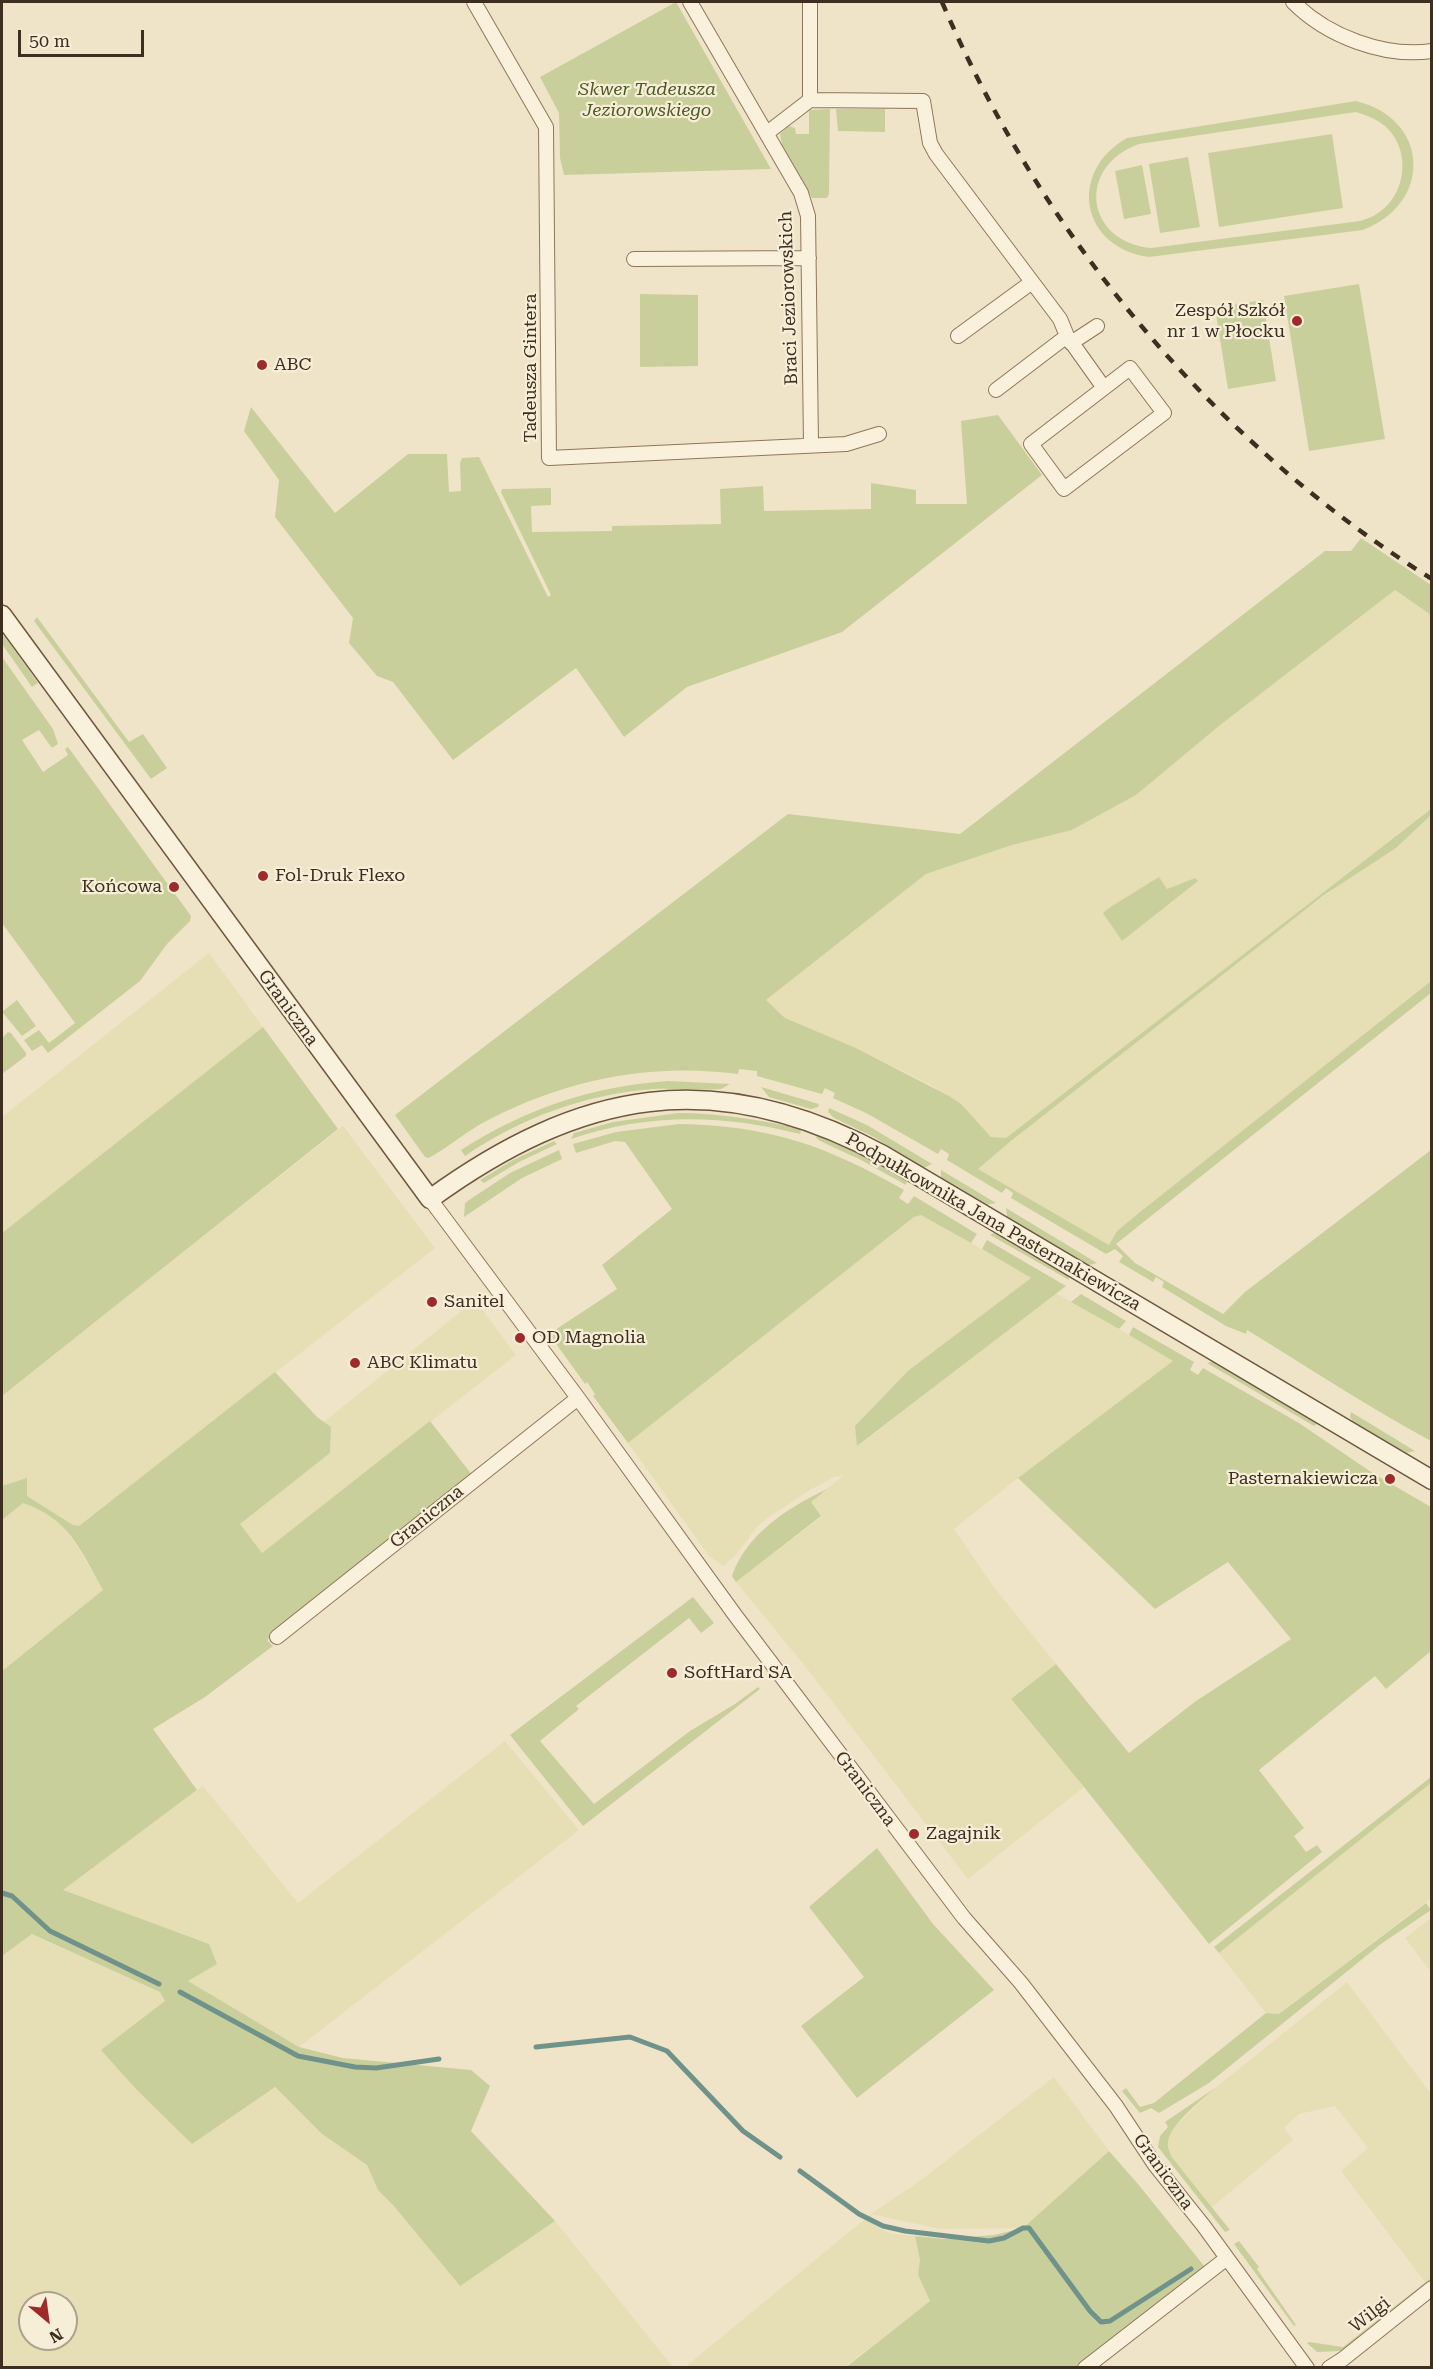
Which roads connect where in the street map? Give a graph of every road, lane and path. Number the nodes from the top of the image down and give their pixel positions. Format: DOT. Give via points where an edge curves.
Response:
graph roads {
  1 [pos="474,2"];
  2 [pos="690,2"];
  3 [pos="810,2"];
  4 [pos="1293,2"];
  5 [pos="1431,51"];
  6 [pos="810,100"];
  7 [pos="767,133"];
  8 [pos="809,258"];
  9 [pos="634,259"];
  10 [pos="1032,282"];
  11 [pos="1097,326"];
  12 [pos="958,336"];
  13 [pos="1069,340"];
  14 [pos="1104,388"];
  15 [pos="996,390"];
  16 [pos="879,434"];
  17 [pos="811,444"];
  18 [pos="2,615"];
  19 [pos="430,1200"];
  20 [pos="578,1398"];
  21 [pos="1431,1479"];
  22 [pos="277,1637"];
  23 [pos="1227,2258"];
  24 [pos="1431,2288"];
  25 [pos="1085,2367"];
  26 [pos="1307,2367"];
  27 [pos="1329,2367"];
  1 -- 17 [label="street, Tadeusza Gintera" via="546,127 549,458"];
  2 -- 7 [label="street, Braci Jeziorowskich"];
  3 -- 6 [label="street"];
  4 -- 5 [label="street" via="1317,21 1362,42 1396,52"];
  6 -- 7 [label="street"];
  6 -- 10 [label="street" via="923,101 930,143 936,154"];
  7 -- 8 [label="street, Braci Jeziorowskich" via="801,193 808,216"];
  8 -- 9 [label="street"];
  8 -- 17 [label="street, Braci Jeziorowskich"];
  10 -- 12 [label="street"];
  10 -- 13 [label="street" via="1060,319"];
  11 -- 13 [label="street"];
  13 -- 14 [label="street"];
  13 -- 15 [label="street"];
  14 -- 14 [label="street" via="1031,444 1064,489 1164,413 1130,368"];
  16 -- 17 [label="street, Tadeusza Gintera" via="846,444"];
  18 -- 19 [label="street, Graniczna"];
  19 -- 20 [label="street, Graniczna"];
  19 -- 21 [label="street, Podpułkownika Jana Pasternakiewicza" via="512,1146 572,1119 600,1112 664,1101 701,1100 736,1102 788,1114 844,1134 883,1155"];
  20 -- 22 [label="street, Graniczna"];
  20 -- 23 [label="street, Graniczna" via="896,1829 964,1918 1022,1983"];
  23 -- 25 [label="street"];
  23 -- 26 [label="street, Graniczna"];
  24 -- 27 [label="street, Wilgi"];
}
